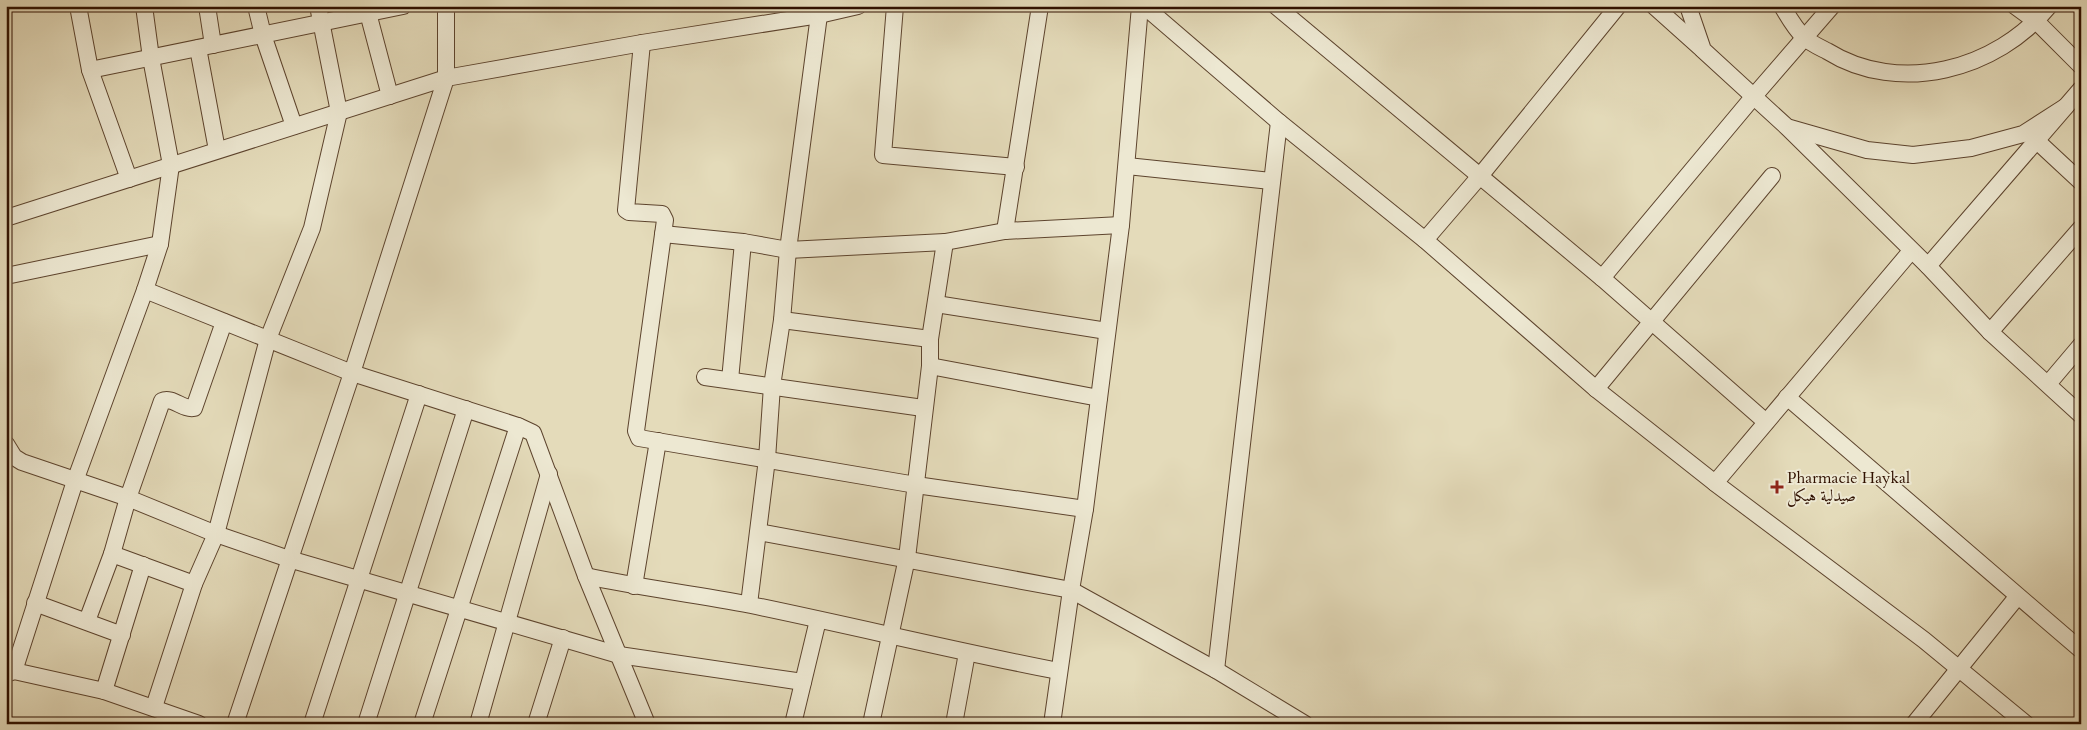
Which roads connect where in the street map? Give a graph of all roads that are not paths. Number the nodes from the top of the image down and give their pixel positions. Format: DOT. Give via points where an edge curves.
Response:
graph roads {
  1 [pos="78,6"];
  2 [pos="144,6"];
  3 [pos="207,6"];
  4 [pos="256,6"];
  5 [pos="318,6"];
  6 [pos="403,6"];
  7 [pos="446,6"];
  8 [pos="858,6"];
  9 [pos="895,6"];
  10 [pos="1040,6"];
  11 [pos="1140,6"];
  12 [pos="1144,6"];
  13 [pos="1276,6"];
  14 [pos="1618,6"];
  15 [pos="1654,6"];
  16 [pos="1688,6"];
  17 [pos="1782,6"];
  18 [pos="1832,6"];
  19 [pos="2016,6"];
  20 [pos="2049,6"];
  21 [pos="368,13"];
  22 [pos="819,15"];
  23 [pos="2037,22"];
  24 [pos="322,23"];
  25 [pos="263,35"];
  26 [pos="1804,38"];
  27 [pos="642,43"];
  28 [pos="206,47"];
  29 [pos="1703,50"];
  30 [pos="151,58"];
  31 [pos="2081,66"];
  32 [pos="90,70"];
  33 [pos="446,78"];
  34 [pos="2081,89"];
  35 [pos="390,96"];
  36 [pos="1754,96"];
  37 [pos="2064,107"];
  38 [pos="339,112"];
  39 [pos="1279,122"];
  40 [pos="294,126"];
  41 [pos="1788,128"];
  42 [pos="2037,141"];
  43 [pos="217,150"];
  44 [pos="171,165"];
  45 [pos="1127,166"];
  46 [pos="1016,167"];
  47 [pos="1480,176"];
  48 [pos="1772,176"];
  49 [pos="129,179"];
  50 [pos="1271,181"];
  51 [pos="2081,182"];
  52 [pos="6,218"];
  53 [pos="1121,225"];
  54 [pos="2081,228"];
  55 [pos="1005,231"];
  56 [pos="663,234"];
  57 [pos="1425,240"];
  58 [pos="743,242"];
  59 [pos="945,242"];
  60 [pos="160,244"];
  61 [pos="788,250"];
  62 [pos="1911,251"];
  63 [pos="1928,266"];
  64 [pos="6,276"];
  65 [pos="1602,278"];
  66 [pos="145,290"];
  67 [pos="936,304"];
  68 [pos="782,320"];
  69 [pos="1652,321"];
  70 [pos="224,322"];
  71 [pos="1107,331"];
  72 [pos="1990,332"];
  73 [pos="268,339"];
  74 [pos="930,339"];
  75 [pos="2081,346"];
  76 [pos="930,366"];
  77 [pos="352,373"];
  78 [pos="705,377"];
  79 [pos="730,380"];
  80 [pos="2048,384"];
  81 [pos="772,386"];
  82 [pos="1596,389"];
  83 [pos="420,394"];
  84 [pos="1787,397"];
  85 [pos="1099,398"];
  86 [pos="923,408"];
  87 [pos="466,409"];
  88 [pos="2081,415"];
  89 [pos="1766,422"];
  90 [pos="518,426"];
  91 [pos="658,441"];
  92 [pos="6,444"];
  93 [pos="767,460"];
  94 [pos="549,474"];
  95 [pos="75,481"];
  96 [pos="1716,483"];
  97 [pos="916,485"];
  98 [pos="128,498"];
  99 [pos="1085,509"];
  100 [pos="758,532"];
  101 [pos="216,534"];
  102 [pos="112,554"];
  103 [pos="907,558"];
  104 [pos="289,559"];
  105 [pos="143,565"];
  106 [pos="586,576"];
  107 [pos="359,580"];
  108 [pos="194,584"];
  109 [pos="634,586"];
  110 [pos="1071,590"];
  111 [pos="408,594"];
  112 [pos="2017,597"];
  113 [pos="35,603"];
  114 [pos="749,604"];
  115 [pos="460,608"];
  116 [pos="818,620"];
  117 [pos="87,621"];
  118 [pos="507,621"];
  119 [pos="122,635"];
  120 [pos="890,637"];
  121 [pos="563,638"];
  122 [pos="2081,650"];
  123 [pos="967,653"];
  124 [pos="619,655"];
  125 [pos="1958,667"];
  126 [pos="1216,670"];
  127 [pos="1058,671"];
  128 [pos="10,673"];
  129 [pos="803,682"];
  130 [pos="104,691"];
  131 [pos="154,707"];
  132 [pos="199,724"];
  133 [pos="235,724"];
  134 [pos="312,724"];
  135 [pos="366,724"];
  136 [pos="422,724"];
  137 [pos="478,724"];
  138 [pos="536,724"];
  139 [pos="647,724"];
  140 [pos="793,724"];
  141 [pos="871,724"];
  142 [pos="955,724"];
  143 [pos="1052,724"];
  144 [pos="1305,724"];
  145 [pos="1914,724"];
  146 [pos="2026,724"];
  1 -- 32 [label="street"];
  2 -- 30 [label="street"];
  3 -- 28 [label="street"];
  4 -- 25 [label="street"];
  5 -- 24 [label="street"];
  6 -- 21 [label="street"];
  7 -- 33 [label="street"];
  8 -- 22 [label="street"];
  9 -- 46 [label="street" via="882,155"];
  10 -- 46 [label="street"];
  11 -- 45 [label="street"];
  12 -- 39 [label="street"];
  13 -- 47 [label="street"];
  14 -- 47 [label="street"];
  15 -- 29 [label="street"];
  16 -- 29 [label="street"];
  17 -- 26 [label="street"];
  18 -- 26 [label="street"];
  19 -- 23 [label="street"];
  20 -- 23 [label="street"];
  21 -- 24 [label="street"];
  21 -- 35 [label="street"];
  22 -- 27 [label="street"];
  22 -- 61 [label="street"];
  23 -- 26 [label="street" via="1981,58 1952,69 1923,74 1896,74 1862,67 1837,58"];
  23 -- 31 [label="street"];
  24 -- 25 [label="street"];
  24 -- 38 [label="street"];
  25 -- 28 [label="street"];
  25 -- 40 [label="street"];
  26 -- 36 [label="street"];
  27 -- 33 [label="street"];
  27 -- 56 [label="street" via="626,210 662,214 665,220"];
  28 -- 30 [label="street"];
  28 -- 43 [label="street"];
  29 -- 36 [label="street"];
  30 -- 32 [label="street"];
  30 -- 44 [label="street"];
  32 -- 49 [label="street"];
  33 -- 35 [label="street"];
  33 -- 77 [label="street"];
  34 -- 37 [label="street"];
  35 -- 38 [label="street"];
  36 -- 41 [label="street"];
  36 -- 65 [label="street"];
  37 -- 41 [label="street" via="2023,134 1972,148 1913,154 1867,150"];
  37 -- 42 [label="street"];
  38 -- 40 [label="street"];
  38 -- 73 [label="street" via="312,228"];
  39 -- 50 [label="street"];
  39 -- 57 [label="street"];
  40 -- 43 [label="street"];
  41 -- 62 [label="street"];
  42 -- 51 [label="street"];
  42 -- 63 [label="street"];
  43 -- 44 [label="street"];
  44 -- 49 [label="street"];
  44 -- 60 [label="street"];
  45 -- 50 [label="street"];
  45 -- 53 [label="street"];
  46 -- 55 [label="street"];
  47 -- 57 [label="street"];
  47 -- 65 [label="street"];
  48 -- 69 [label="street"];
  49 -- 52 [label="street"];
  50 -- 126 [label="street"];
  53 -- 55 [label="street"];
  53 -- 71 [label="street"];
  54 -- 72 [label="street"];
  55 -- 59 [label="street"];
  56 -- 58 [label="street"];
  56 -- 91 [label="street" via="636,431 639,438"];
  57 -- 82 [label="street"];
  58 -- 61 [label="street"];
  58 -- 79 [label="street"];
  59 -- 61 [label="street"];
  59 -- 67 [label="street"];
  60 -- 64 [label="street"];
  60 -- 66 [label="street"];
  61 -- 68 [label="street"];
  62 -- 63 [label="street"];
  62 -- 84 [label="street"];
  63 -- 72 [label="street"];
  65 -- 69 [label="street"];
  66 -- 70 [label="street"];
  66 -- 95 [label="street"];
  67 -- 71 [label="street"];
  67 -- 74 [label="street"];
  68 -- 74 [label="street"];
  68 -- 81 [label="street"];
  69 -- 82 [label="street"];
  69 -- 89 [label="street"];
  70 -- 73 [label="street"];
  70 -- 98 [label="street" via="194,408 168,399 162,401"];
  71 -- 85 [label="street"];
  72 -- 80 [label="street"];
  73 -- 77 [label="street"];
  73 -- 101 [label="street"];
  74 -- 76 [label="street"];
  75 -- 80 [label="street"];
  76 -- 85 [label="street"];
  76 -- 86 [label="street"];
  77 -- 83 [label="street"];
  77 -- 104 [label="street"];
  78 -- 79 [label="street"];
  79 -- 81 [label="street"];
  80 -- 88 [label="street"];
  81 -- 86 [label="street"];
  81 -- 93 [label="street"];
  82 -- 96 [label="street"];
  83 -- 87 [label="street"];
  83 -- 107 [label="street"];
  84 -- 89 [label="street"];
  84 -- 112 [label="street"];
  85 -- 99 [label="street"];
  86 -- 97 [label="street"];
  87 -- 90 [label="street"];
  87 -- 111 [label="street"];
  89 -- 96 [label="street"];
  90 -- 94 [label="street" via="533,432"];
  90 -- 115 [label="street"];
  91 -- 93 [label="street"];
  91 -- 109 [label="street"];
  92 -- 95 [label="street" via="14,457 22,462"];
  93 -- 97 [label="street"];
  93 -- 100 [label="street"];
  94 -- 106 [label="street"];
  94 -- 118 [label="street"];
  95 -- 98 [label="street"];
  95 -- 113 [label="street"];
  96 -- 125 [label="street"];
  97 -- 99 [label="street"];
  97 -- 103 [label="street"];
  98 -- 101 [label="street"];
  98 -- 102 [label="street"];
  99 -- 110 [label="street"];
  100 -- 103 [label="street"];
  100 -- 114 [label="street"];
  101 -- 104 [label="street"];
  101 -- 108 [label="street"];
  102 -- 105 [label="street"];
  102 -- 117 [label="street"];
  103 -- 110 [label="street"];
  103 -- 120 [label="street"];
  104 -- 107 [label="street"];
  104 -- 133 [label="street"];
  105 -- 108 [label="street"];
  105 -- 119 [label="street"];
  106 -- 109 [label="street"];
  106 -- 124 [label="street"];
  107 -- 111 [label="street"];
  107 -- 134 [label="street"];
  108 -- 131 [label="street"];
  109 -- 114 [label="street"];
  110 -- 126 [label="street"];
  110 -- 127 [label="street"];
  111 -- 115 [label="street"];
  111 -- 135 [label="street"];
  112 -- 122 [label="street"];
  112 -- 125 [label="street"];
  113 -- 117 [label="street"];
  113 -- 128 [label="street"];
  114 -- 116 [label="street"];
  115 -- 118 [label="street"];
  115 -- 136 [label="street"];
  116 -- 120 [label="street"];
  116 -- 129 [label="street"];
  117 -- 119 [label="street"];
  118 -- 121 [label="street"];
  118 -- 137 [label="street"];
  119 -- 130 [label="street"];
  120 -- 123 [label="street"];
  120 -- 141 [label="street"];
  121 -- 124 [label="street"];
  121 -- 138 [label="street"];
  123 -- 127 [label="street"];
  123 -- 142 [label="street"];
  124 -- 129 [label="street"];
  124 -- 139 [label="street"];
  125 -- 145 [label="street"];
  125 -- 146 [label="street"];
  126 -- 144 [label="street"];
  127 -- 143 [label="street"];
  128 -- 130 [label="street"];
  129 -- 140 [label="street"];
  130 -- 131 [label="street"];
  131 -- 132 [label="street"];
}
